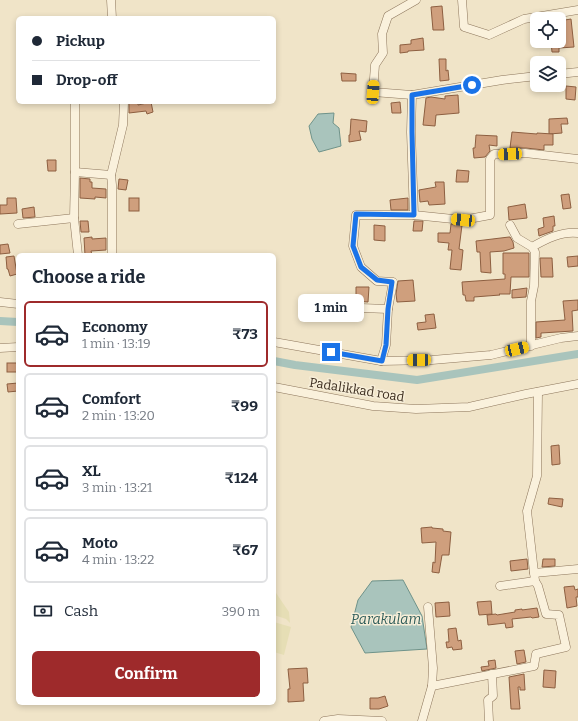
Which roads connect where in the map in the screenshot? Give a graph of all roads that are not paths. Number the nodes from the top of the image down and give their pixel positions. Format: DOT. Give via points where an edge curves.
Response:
graph roads {
  1 [pos="111,0"];
  2 [pos="416,0"];
  3 [pos="462,0"];
  4 [pos="578,10"];
  5 [pos="112,16"];
  6 [pos="578,72"];
  7 [pos="566,73"];
  8 [pos="530,77"];
  9 [pos="412,95"];
  10 [pos="75,104"];
  11 [pos="124,104"];
  12 [pos="578,160"];
  13 [pos="76,172"];
  14 [pos="111,175"];
  15 [pos="414,215"];
  16 [pos="74,218"];
  17 [pos="18,224"];
  18 [pos="510,224"];
  19 [pos="578,233"];
  20 [pos="532,247"];
  21 [pos="78,253"];
  22 [pos="112,253"];
  23 [pos="0,302"];
  24 [pos="16,304"];
  25 [pos="361,308"];
  26 [pos="388,309"];
  27 [pos="578,336"];
  28 [pos="276,342"];
  29 [pos="531,346"];
  30 [pos="0,348"];
  31 [pos="16,348"];
  32 [pos="382,361"];
  33 [pos="578,384"];
  34 [pos="276,386"];
  35 [pos="538,392"];
  36 [pos="578,569"];
  37 [pos="534,577"];
  38 [pos="500,586"];
  39 [pos="428,607"];
  40 [pos="492,674"];
  41 [pos="432,686"];
  42 [pos="324,721"];
  43 [pos="377,721"];
  44 [pos="422,721"];
  45 [pos="489,721"];
  1 -- 5 [label="street"];
  2 -- 9 [label="street" via="388,16 382,34 383,53 375,65 373,92"];
  3 -- 4 [label="street" via="464,27 489,35 524,19"];
  6 -- 7 [label="street"];
  8 -- 9 [label="street"];
  9 -- 15 [label="street"];
  10 -- 13 [label="street"];
  11 -- 14 [label="street" via="123,125"];
  12 -- 15 [label="street" via="525,153 494,154 490,159 490,215 463,220"];
  13 -- 14 [label="street"];
  13 -- 16 [label="street"];
  14 -- 22 [label="street"];
  15 -- 26 [label="street" via="356,214 353,246 361,267 377,280 392,282"];
  16 -- 17 [label="street"];
  16 -- 21 [label="street"];
  18 -- 20 [label="street" via="517,238"];
  19 -- 20 [label="street" via="548,238"];
  20 -- 29 [label="street" via="535,252"];
  23 -- 24 [label="street"];
  25 -- 26 [label="street"];
  26 -- 32 [label="street" via="386,345"];
  27 -- 29 [label="street"];
  28 -- 32 [label="street"];
  29 -- 32 [label="street" via="491,355"];
  30 -- 31 [label="street"];
  33 -- 35 [label="street, Padalikkad road"];
  34 -- 35 [label="street, Padalikkad road" via="373,406 416,409 469,406"];
  35 -- 37 [label="street" via="537,476 528,512"];
  36 -- 37 [label="street"];
  37 -- 38 [label="street"];
  37 -- 40 [label="street" via="546,614 559,615 566,647 536,654 534,666"];
  39 -- 41 [label="street"];
  40 -- 41 [label="street"];
  40 -- 45 [label="street" via="493,696 488,700"];
  41 -- 44 [label="street"];
  42 -- 43 [label="street"];
}
